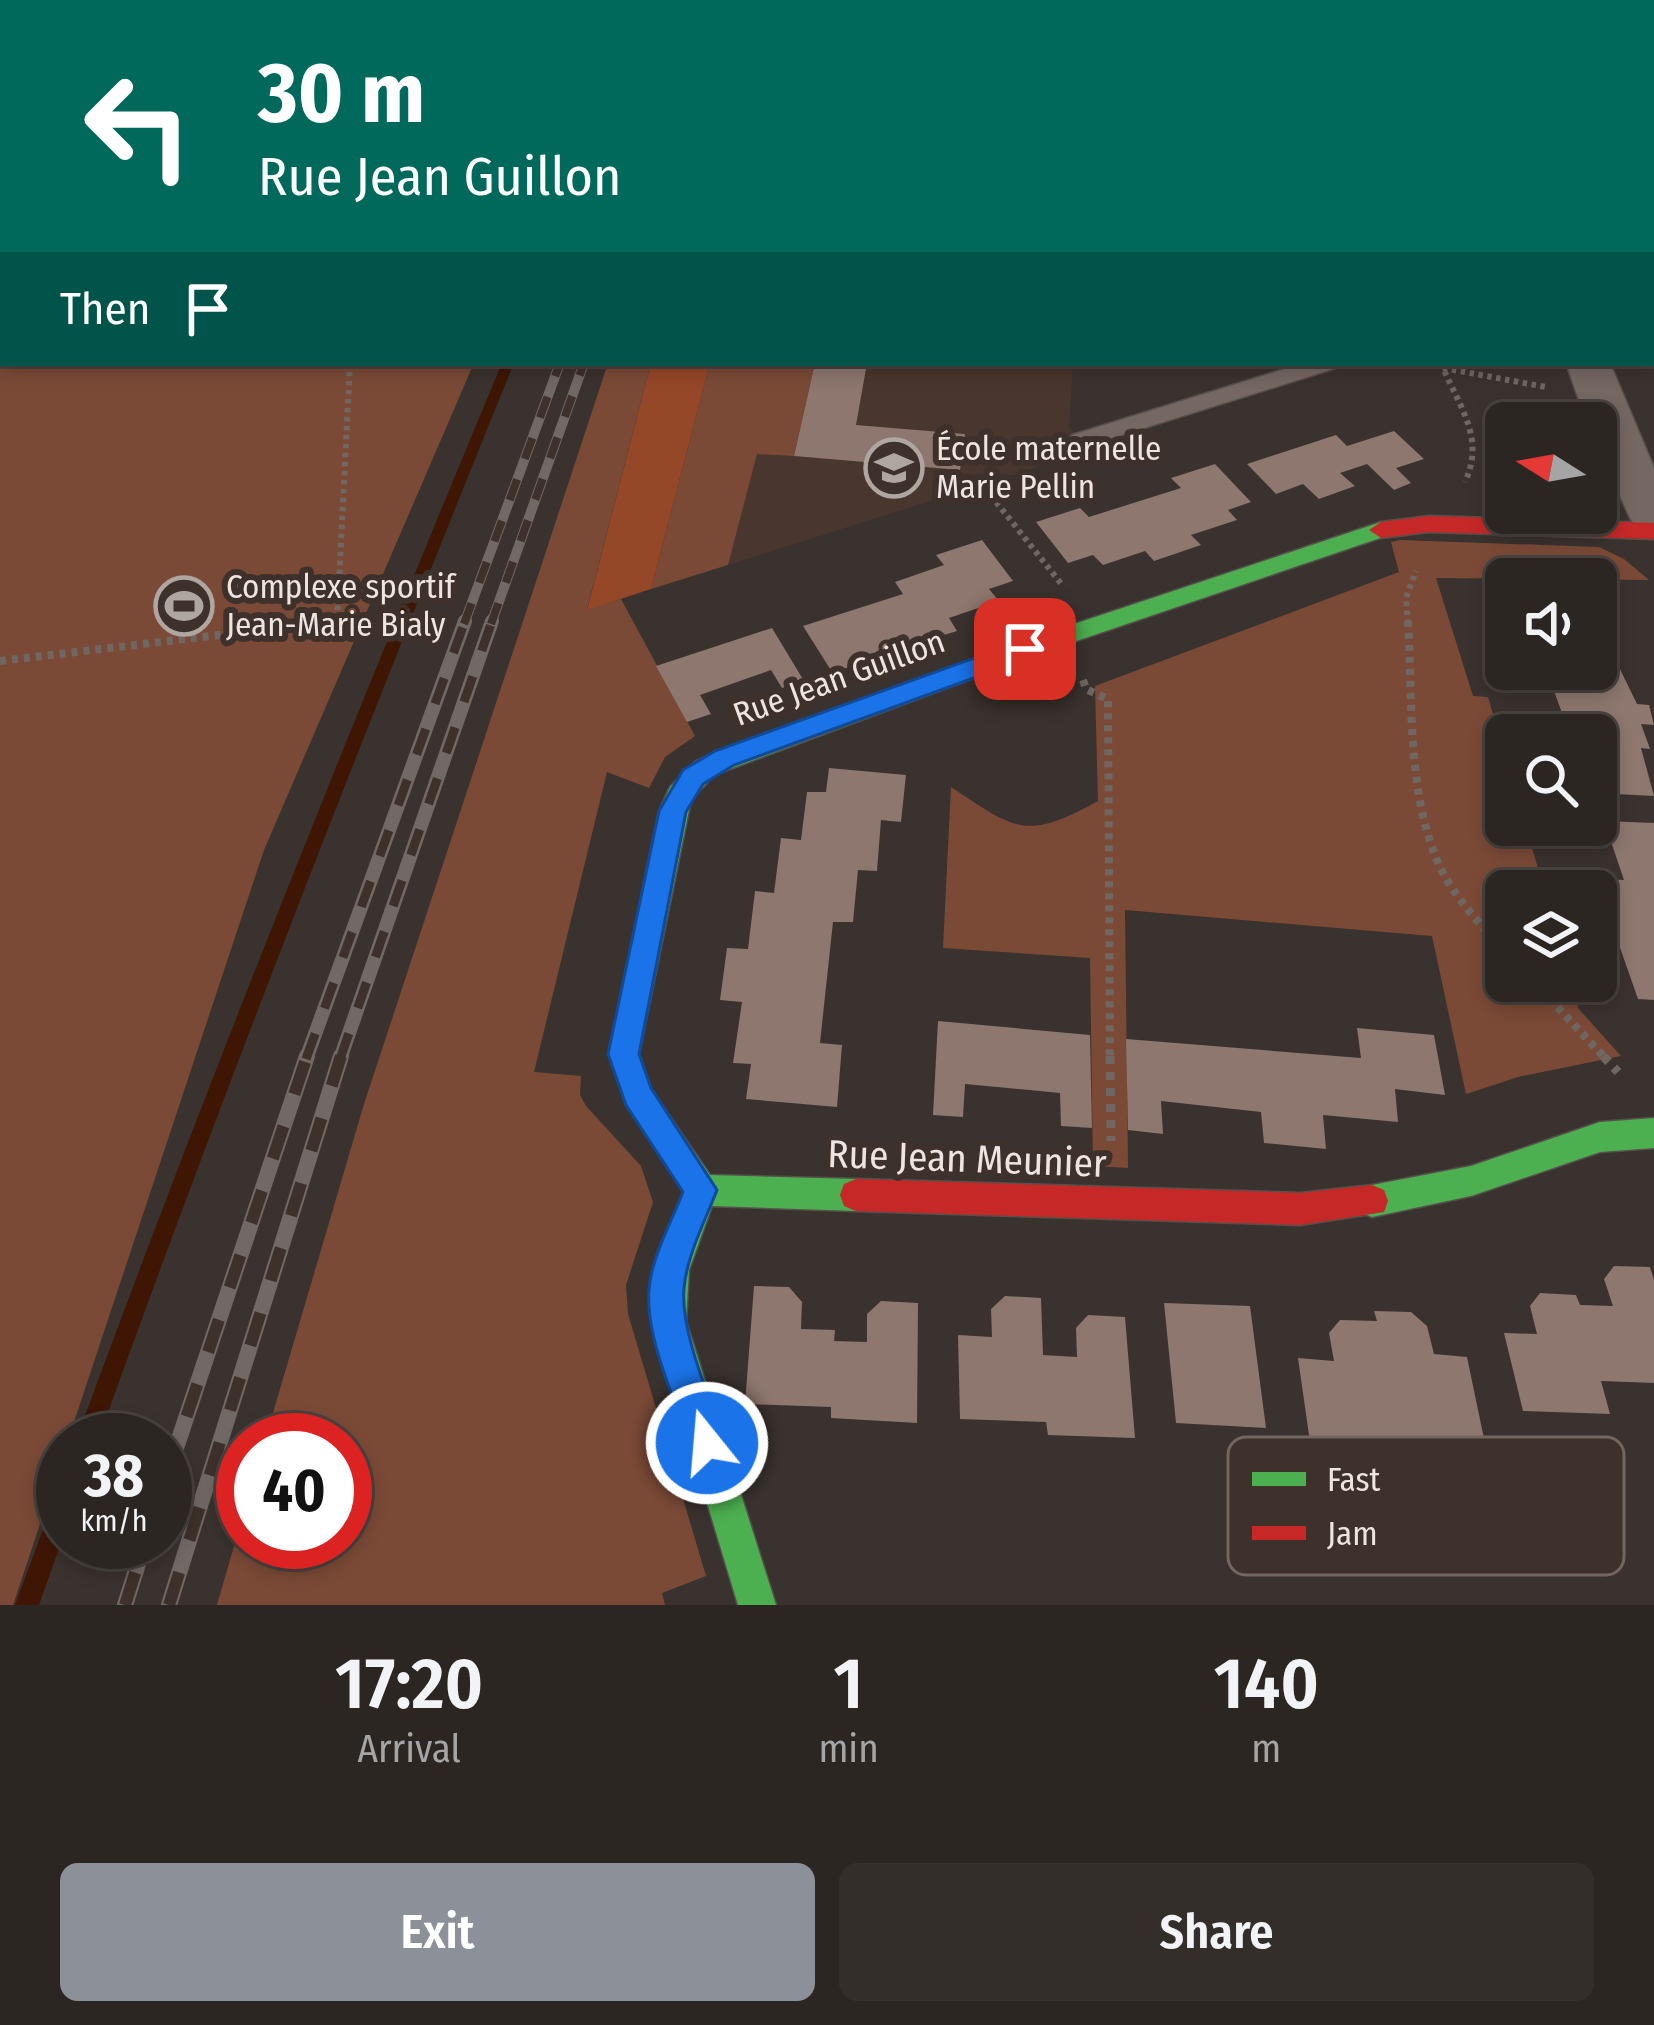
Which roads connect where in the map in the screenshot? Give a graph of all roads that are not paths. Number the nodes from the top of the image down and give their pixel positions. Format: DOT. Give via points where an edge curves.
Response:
graph roads {
  1 [pos="1318,366"];
  2 [pos="1594,382"];
  3 [pos="1082,440"];
  4 [pos="1654,518"];
  5 [pos="1654,531"];
  6 [pos="1654,1133"];
  7 [pos="701,1190"];
  8 [pos="758,1605"];
  1 -- 3 [label="lane"];
  2 -- 4 [label="street"];
  5 -- 7 [label="street, Rue Jean Guillon" via="1429,524 1333,540 724,758 693,777 673,811 624,1054 637,1095"];
  6 -- 7 [label="street, Rue Jean Meunier" via="1600,1138 1471,1181 1362,1205 1300,1209"];
  7 -- 8 [label="street" via="670,1267 669,1321"];
}
